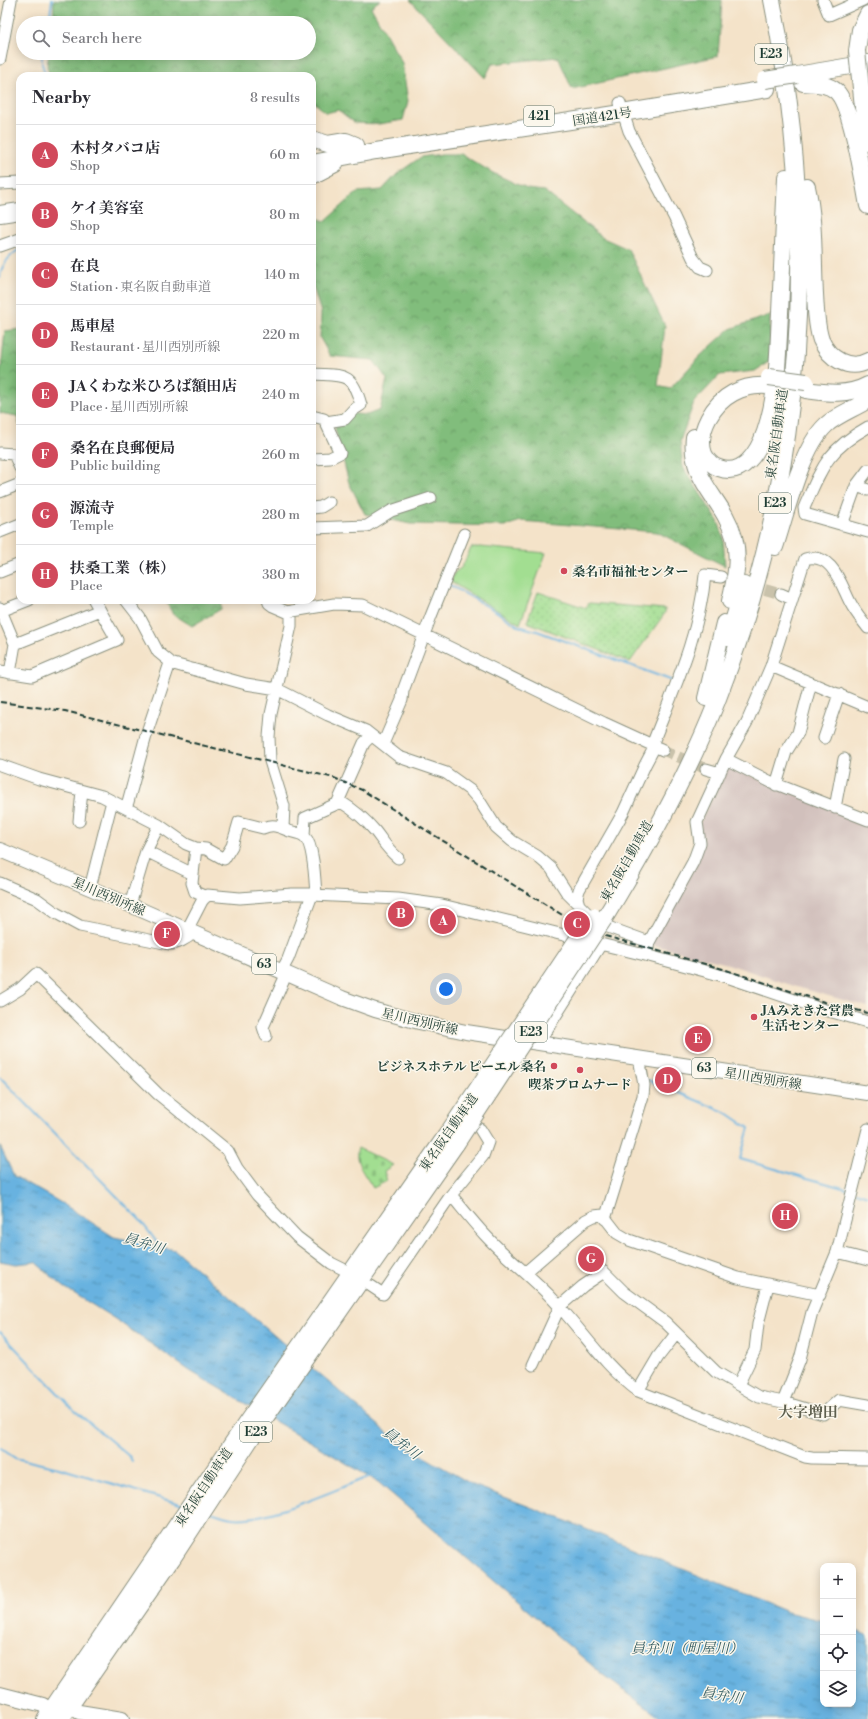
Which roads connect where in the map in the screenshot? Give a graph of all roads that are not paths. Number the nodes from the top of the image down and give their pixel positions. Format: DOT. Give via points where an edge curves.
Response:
graph roads {
  1 [pos="11,0"];
  2 [pos="761,0"];
  3 [pos="772,0"];
  4 [pos="823,0"];
  5 [pos="863,4"];
  6 [pos="868,34"];
  7 [pos="864,56"];
  8 [pos="0,59"];
  9 [pos="868,72"];
  10 [pos="799,80"];
  11 [pos="868,85"];
  12 [pos="790,107"];
  13 [pos="621,108"];
  14 [pos="849,115"];
  15 [pos="316,140"];
  16 [pos="868,142"];
  17 [pos="353,150"];
  18 [pos="316,163"];
  19 [pos="786,177"];
  20 [pos="16,183"];
  21 [pos="0,184"];
  22 [pos="16,201"];
  23 [pos="0,204"];
  24 [pos="868,206"];
  25 [pos="16,212"];
  26 [pos="0,214"];
  27 [pos="16,240"];
  28 [pos="0,246"];
  29 [pos="707,270"];
  30 [pos="868,360"];
  31 [pos="316,374"];
  32 [pos="868,376"];
  33 [pos="769,381"];
  34 [pos="868,385"];
  35 [pos="806,386"];
  36 [pos="868,400"];
  37 [pos="316,417"];
  38 [pos="326,422"];
  39 [pos="868,427"];
  40 [pos="0,453"];
  41 [pos="16,459"];
  42 [pos="316,459"];
  43 [pos="868,470"];
  44 [pos="16,486"];
  45 [pos="856,486"];
  46 [pos="868,490"];
  47 [pos="0,492"];
  48 [pos="431,498"];
  49 [pos="329,502"];
  50 [pos="316,508"];
  51 [pos="842,525"];
  52 [pos="16,526"];
  53 [pos="316,528"];
  54 [pos="0,532"];
  55 [pos="868,532"];
  56 [pos="464,534"];
  57 [pos="16,566"];
  58 [pos="0,572"];
  59 [pos="721,577"];
  60 [pos="781,594"];
  61 [pos="792,599"];
  62 [pos="18,604"];
  63 [pos="129,604"];
  64 [pos="271,604"];
  65 [pos="97,605"];
  66 [pos="1,610"];
  67 [pos="291,612"];
  68 [pos="866,622"];
  69 [pos="424,635"];
  70 [pos="15,644"];
  71 [pos="170,663"];
  72 [pos="771,666"];
  73 [pos="5,672"];
  74 [pos="811,683"];
  75 [pos="277,689"];
  76 [pos="839,694"];
  77 [pos="712,699"];
  78 [pos="868,706"];
  79 [pos="371,736"];
  80 [pos="824,738"];
  81 [pos="383,744"];
  82 [pos="657,747"];
  83 [pos="726,759"];
  84 [pos="844,759"];
  85 [pos="0,765"];
  86 [pos="706,769"];
  87 [pos="720,773"];
  88 [pos="776,784"];
  89 [pos="82,791"];
  90 [pos="112,801"];
  91 [pos="337,804"];
  92 [pos="125,807"];
  93 [pos="835,808"];
  94 [pos="868,820"];
  95 [pos="79,821"];
  96 [pos="159,825"];
  97 [pos="283,828"];
  98 [pos="304,836"];
  99 [pos="196,848"];
  100 [pos="0,850"];
  101 [pos="146,851"];
  102 [pos="398,858"];
  103 [pos="193,874"];
  104 [pos="0,883"];
  105 [pos="90,888"];
  106 [pos="314,895"];
  107 [pos="206,897"];
  108 [pos="130,905"];
  109 [pos="579,905"];
  110 [pos="190,932"];
  111 [pos="649,942"];
  112 [pos="601,944"];
  113 [pos="649,956"];
  114 [pos="284,973"];
  115 [pos="0,1000"];
  116 [pos="868,1022"];
  117 [pos="266,1036"];
  118 [pos="539,1042"];
  119 [pos="639,1058"];
  120 [pos="868,1093"];
  121 [pos="480,1129"];
  122 [pos="868,1129"];
  123 [pos="451,1195"];
  124 [pos="605,1219"];
  125 [pos="837,1252"];
  126 [pos="868,1260"];
  127 [pos="343,1269"];
  128 [pos="526,1272"];
  129 [pos="768,1285"];
  130 [pos="371,1286"];
  131 [pos="820,1295"];
  132 [pos="560,1306"];
  133 [pos="676,1334"];
  134 [pos="533,1365"];
  135 [pos="738,1385"];
  136 [pos="638,1391"];
  137 [pos="783,1402"];
  138 [pos="868,1405"];
  139 [pos="868,1459"];
  140 [pos="181,1532"];
  141 [pos="0,1694"];
  142 [pos="44,1712"];
  143 [pos="79,1712"];
  144 [pos="61,1719"];
  145 [pos="122,1719"];
  1 -- 8 [label="street"];
  2 -- 19 [label="highway, 東名阪自動車道 / E23" via="780,108"];
  3 -- 12 [label="highway, 東名阪自動車道 / E23"];
  4 -- 5 [label="street" via="829,15"];
  5 -- 7 [label="highway" via="860,30"];
  6 -- 7 [label="highway"];
  7 -- 10 [label="highway, 国道421号 / 421"];
  7 -- 11 [label="highway"];
  7 -- 16 [label="highway, bridge" via="863,107"];
  9 -- 10 [label="highway, 国道421号 / 421"];
  10 -- 13 [label="highway, 国道421号 / 421, bridge"];
  10 -- 14 [label="highway" via="831,87 842,97"];
  11 -- 14 [label="highway" via="852,92 849,98"];
  12 -- 30 [label="highway" via="808,192 819,333 825,347 836,359 853,365"];
  12 -- 77 [label="highway, 東名阪自動車道 / E23" via="799,212 800,274 798,334 791,405 779,486 764,553 747,615"];
  13 -- 17 [label="highway, 国道421号 / 421"];
  13 -- 29 [label="street" via="629,131 693,258 700,267"];
  14 -- 24 [label="highway"];
  15 -- 17 [label="highway" via="328,144 346,141"];
  17 -- 18 [label="highway, 国道421号 / 421"];
  19 -- 33 [label="highway" via="777,370 769,419 760,444 750,459 735,470 715,467 704,454 702,445 704,429 712,413 732,393"];
  19 -- 77 [label="highway, 東名阪自動車道 / E23" via="789,221 788,320 776,438 769,485 750,566"];
  20 -- 21 [label="street"];
  22 -- 23 [label="highway"];
  25 -- 26 [label="highway"];
  27 -- 28 [label="street"];
  31 -- 38 [label="street" via="346,376 351,381 361,405 345,419"];
  32 -- 35 [label="highway" via="841,385"];
  33 -- 35 [label="highway"];
  33 -- 77 [label="highway" via="743,380 718,393 701,414 695,432 694,457 697,471 727,520 736,550 736,571 718,644"];
  34 -- 35 [label="highway" via="859,390 839,393"];
  36 -- 77 [label="highway" via="826,425 807,453 737,655"];
  37 -- 38 [label="street"];
  38 -- 42 [label="street" via="340,453 330,458"];
  39 -- 51 [label="street" via="844,441 832,454 821,470 804,508 805,514"];
  40 -- 41 [label="street" via="14,454"];
  43 -- 45 [label="street"];
  44 -- 47 [label="street"];
  45 -- 46 [label="street"];
  45 -- 51 [label="street"];
  48 -- 53 [label="street" via="391,511 367,526"];
  49 -- 50 [label="street"];
  51 -- 55 [label="street"];
  52 -- 54 [label="street"];
  56 -- 69 [label="street"];
  57 -- 58 [label="street"];
  59 -- 82 [label="street" via="705,572 703,595"];
  60 -- 61 [label="street"];
  61 -- 68 [label="street" via="806,559 815,558 826,562 835,570 851,603"];
  61 -- 72 [label="street"];
  62 -- 66 [label="street"];
  63 -- 71 [label="street" via="140,618 158,652"];
  64 -- 67 [label="street" via="282,611"];
  65 -- 70 [label="street"];
  65 -- 73 [label="street" via="117,640 32,676"];
  66 -- 70 [label="street"];
  67 -- 69 [label="street" via="334,604 363,605"];
  67 -- 75 [label="street"];
  69 -- 81 [label="street" via="402,700"];
  69 -- 82 [label="street"];
  70 -- 73 [label="street"];
  71 -- 75 [label="street" via="238,682"];
  71 -- 92 [label="street"];
  72 -- 74 [label="street"];
  72 -- 83 [label="street"];
  74 -- 76 [label="street"];
  74 -- 88 [label="street" via="798,733 786,752"];
  75 -- 79 [label="street" via="366,731"];
  75 -- 97 [label="street" via="270,722 269,751 284,806"];
  76 -- 78 [label="street"];
  76 -- 80 [label="street"];
  77 -- 140 [label="highway, 東名阪自動車道 / E23, bridge" via="690,736 600,916 450,1141 322,1326 242,1430"];
  79 -- 81 [label="street"];
  79 -- 91 [label="street" via="364,743"];
  81 -- 109 [label="street" via="399,757 446,773 471,790 496,827 512,841 545,862"];
  82 -- 109 [label="street" via="579,890"];
  83 -- 87 [label="street"];
  83 -- 88 [label="street"];
  84 -- 93 [label="street"];
  85 -- 89 [label="street"];
  86 -- 87 [label="street"];
  87 -- 111 [label="street" via="697,822 700,843 693,862"];
  88 -- 93 [label="street"];
  89 -- 90 [label="street"];
  89 -- 95 [label="street"];
  90 -- 92 [label="street"];
  90 -- 105 [label="street"];
  91 -- 98 [label="street" via="305,818"];
  91 -- 102 [label="street" via="341,802 360,814 387,849"];
  92 -- 96 [label="street"];
  93 -- 94 [label="street"];
  96 -- 99 [label="street"];
  96 -- 101 [label="street"];
  97 -- 98 [label="street"];
  97 -- 99 [label="street" via="270,825 263,828 239,822 232,846 224,859 206,849"];
  98 -- 106 [label="street" via="313,864"];
  99 -- 103 [label="street"];
  100 -- 105 [label="main road, 星川西別所線 / 63"];
  101 -- 103 [label="street"];
  101 -- 108 [label="street"];
  103 -- 107 [label="street" via="195,892"];
  104 -- 110 [label="street" via="37,899 56,914 89,928 169,944 189,937"];
  105 -- 108 [label="main road, 星川西別所線 / 63"];
  106 -- 107 [label="street"];
  106 -- 112 [label="street" via="398,899 442,905"];
  106 -- 114 [label="street"];
  107 -- 110 [label="street"];
  108 -- 110 [label="main road, 星川西別所線 / 63"];
  109 -- 111 [label="street" via="608,927"];
  110 -- 114 [label="main road, 星川西別所線 / 63"];
  111 -- 113 [label="street"];
  112 -- 113 [label="street"];
  112 -- 118 [label="street"];
  113 -- 116 [label="street" via="727,977"];
  114 -- 117 [label="street" via="263,1027"];
  114 -- 118 [label="main road, 星川西別所線 / 63" via="375,1010 419,1022 466,1032"];
  115 -- 127 [label="street" via="36,974 158,1094 228,1152 257,1195 297,1237"];
  118 -- 119 [label="main road, 星川西別所線 / 63"];
  119 -- 120 [label="main road, 星川西別所線 / 63"];
  119 -- 124 [label="street" via="644,1085 643,1096"];
  121 -- 123 [label="street" via="488,1142 483,1156"];
  122 -- 125 [label="street"];
  123 -- 128 [label="street" via="485,1235"];
  123 -- 130 [label="street" via="383,1294"];
  124 -- 128 [label="street" via="603,1215 586,1220"];
  124 -- 129 [label="street" via="617,1233 629,1240 738,1278"];
  125 -- 126 [label="street"];
  125 -- 131 [label="street"];
  128 -- 132 [label="street"];
  129 -- 131 [label="street"];
  129 -- 135 [label="street" via="758,1324 755,1350"];
  131 -- 137 [label="street" via="812,1312 800,1359"];
  132 -- 133 [label="street" via="604,1272 624,1292 665,1322"];
  132 -- 134 [label="street"];
  132 -- 136 [label="street" via="623,1380"];
  133 -- 135 [label="street" via="716,1372"];
  133 -- 136 [label="street" via="658,1357"];
  135 -- 137 [label="street" via="760,1397"];
  136 -- 139 [label="street" via="805,1457"];
  137 -- 138 [label="street" via="823,1414 839,1400"];
  140 -- 142 [label="highway, 東名阪自動車道 / E23"];
  140 -- 144 [label="highway, 東名阪自動車道 / E23"];
  141 -- 142 [label="main road"];
  143 -- 145 [label="main road"];
}
